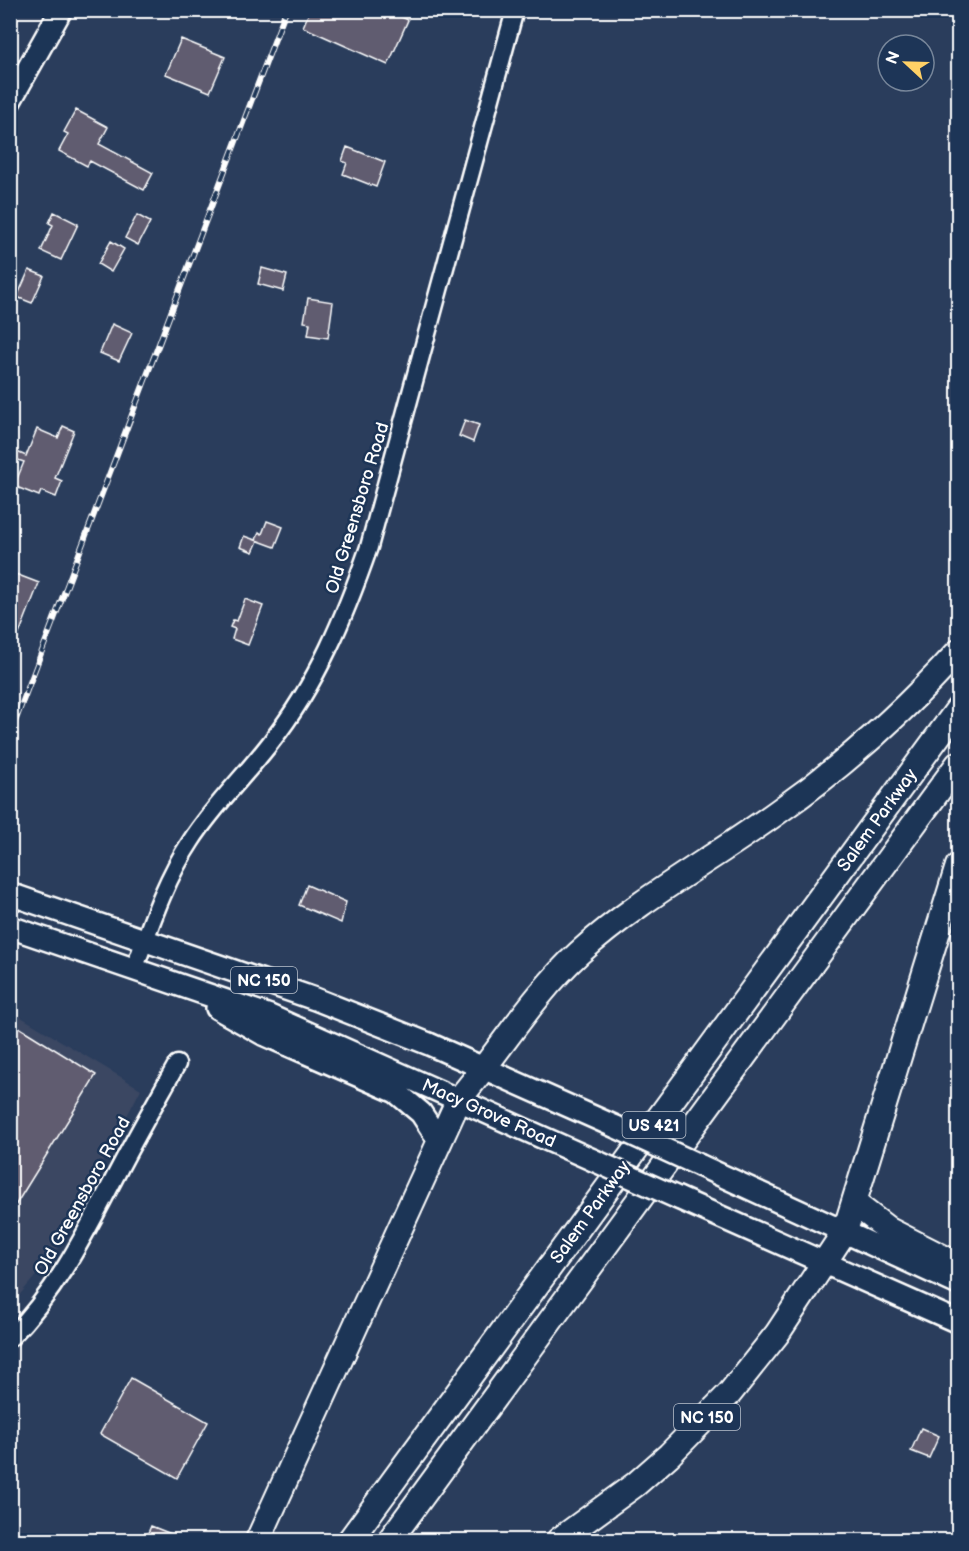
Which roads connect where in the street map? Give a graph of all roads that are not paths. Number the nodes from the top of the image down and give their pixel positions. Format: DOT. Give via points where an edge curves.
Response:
graph roads {
  1 [pos="61,10"];
  2 [pos="515,10"];
  3 [pos="10,101"];
  4 [pos="958,652"];
  5 [pos="958,709"];
  6 [pos="958,764"];
  7 [pos="958,866"];
  8 [pos="10,894"];
  9 [pos="10,927"];
  10 [pos="145,939"];
  11 [pos="134,970"];
  12 [pos="178,985"];
  13 [pos="177,1064"];
  14 [pos="486,1068"];
  15 [pos="459,1100"];
  16 [pos="440,1142"];
  17 [pos="854,1203"];
  18 [pos="845,1231"];
  19 [pos="825,1264"];
  20 [pos="958,1265"];
  21 [pos="958,1284"];
  22 [pos="958,1322"];
  23 [pos="10,1338"];
  24 [pos="258,1540"];
  25 [pos="350,1540"];
  26 [pos="390,1540"];
  27 [pos="559,1540"];
  1 -- 3 [label="main road"];
  2 -- 10 [label="street, Old Greensboro Road" via="369,547 348,606 322,662 288,719 190,842"];
  4 -- 14 [label="highway" via="898,713 818,782 629,913 578,954 527,1009"];
  5 -- 25 [label="highway, Salem Parkway / US 421"];
  6 -- 26 [label="highway, Salem Parkway / US 421"];
  7 -- 17 [label="highway"];
  8 -- 10 [label="main road, NC 150"];
  9 -- 11 [label="main road, Macy Grove Road / NC 150"];
  10 -- 11 [label="street, Old Greensboro Road"];
  10 -- 14 [label="main road, NC 150" via="315,999"];
  11 -- 12 [label="main road, Macy Grove Road / NC 150"];
  12 -- 15 [label="main road, Macy Grove Road" via="270,1016"];
  12 -- 16 [label="main road, NC 150" via="262,1034 396,1092 421,1113"];
  13 -- 23 [label="street, Old Greensboro Road" via="67,1269"];
  14 -- 15 [label="highway"];
  14 -- 18 [label="main road, NC 150, bridge"];
  15 -- 16 [label="highway"];
  15 -- 19 [label="main road, Macy Grove Road, bridge"];
  16 -- 24 [label="highway"];
  17 -- 18 [label="highway"];
  17 -- 20 [label="highway" via="883,1226"];
  18 -- 19 [label="highway, NC 150"];
  18 -- 21 [label="main road"];
  19 -- 22 [label="main road, Macy Grove Road"];
  19 -- 27 [label="highway, NC 150" via="755,1364 700,1425 636,1484"];
}
